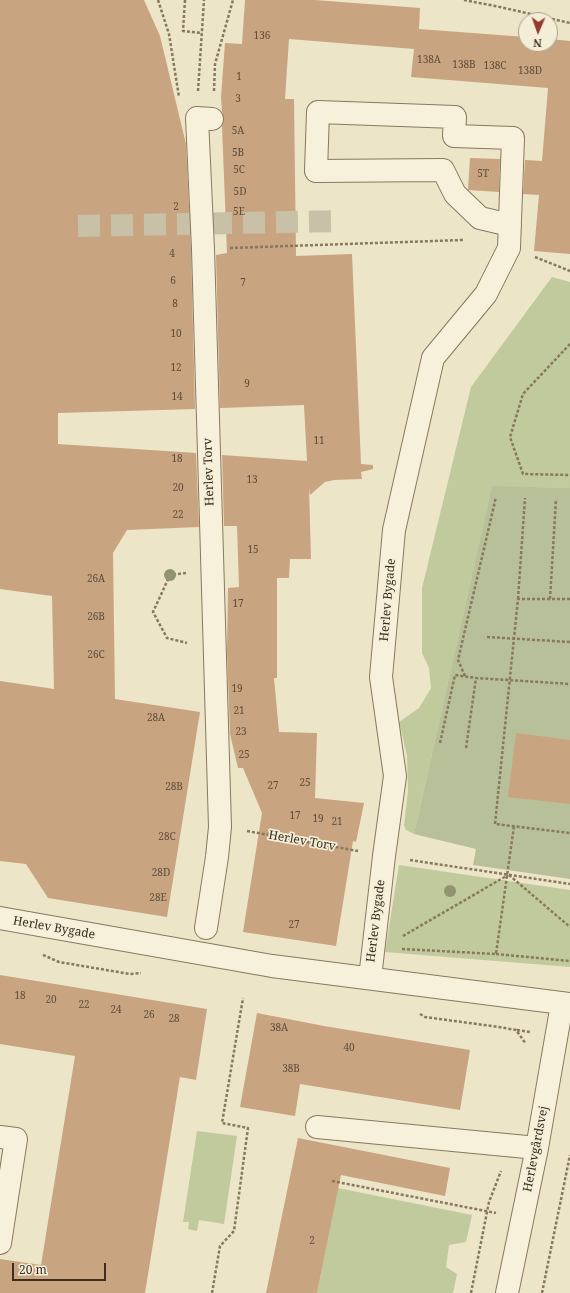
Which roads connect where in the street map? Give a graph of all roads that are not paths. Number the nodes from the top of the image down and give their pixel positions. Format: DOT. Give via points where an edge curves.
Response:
graph roads {
  1 [pos="205,118"];
  2 [pos="510,225"];
  3 [pos="0,918"];
  4 [pos="206,928"];
  5 [pos="370,978"];
  6 [pos="566,1004"];
  7 [pos="317,1128"];
  8 [pos="0,1137"];
  9 [pos="537,1148"];
  10 [pos="0,1243"];
  11 [pos="507,1293"];
  1 -- 4 [label="street, Herlev Torv" via="202,249 220,826"];
  2 -- 2 [label="street" via="513,138 454,136 455,117 318,112 316,171 443,170 455,194 480,218"];
  2 -- 5 [label="street, Herlev Bygade" via="509,248 486,294 433,358 394,530 381,676 395,776 384,856 378,947"];
  3 -- 5 [label="street, Herlev Bygade" via="232,960"];
  5 -- 6 [label="street, Herlev Bygade"];
  6 -- 9 [label="street, Herlevgårdsvej"];
  7 -- 9 [label="street"];
  8 -- 10 [label="street" via="16,1139"];
  9 -- 11 [label="street, Herlevgårdsvej"];
}
